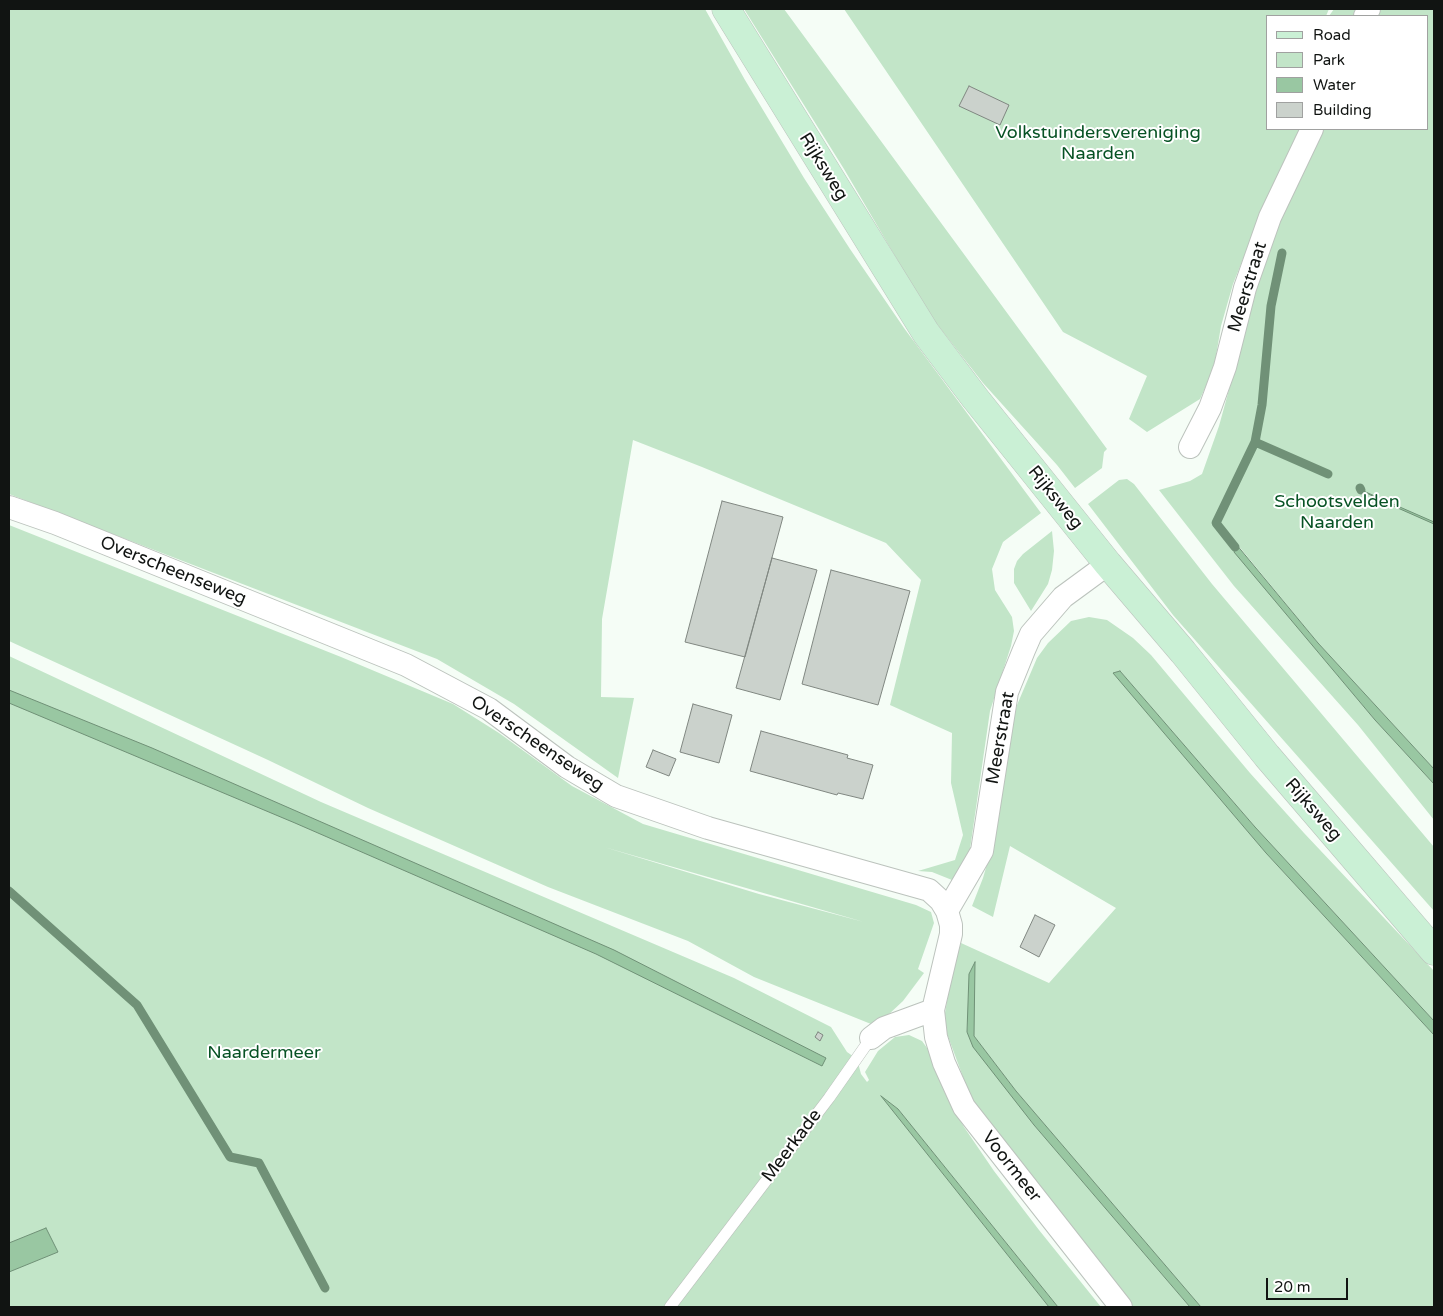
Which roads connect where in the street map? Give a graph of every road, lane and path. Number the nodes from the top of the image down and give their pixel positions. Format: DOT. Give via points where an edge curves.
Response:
graph roads {
  1 [pos="726,9"];
  2 [pos="1312,130"];
  3 [pos="1190,447"];
  4 [pos="9,507"];
  5 [pos="1108,564"];
  6 [pos="947,911"];
  7 [pos="1434,951"];
  8 [pos="933,1010"];
  9 [pos="871,1038"];
  10 [pos="670,1307"];
  11 [pos="1121,1307"];
  1 -- 5 [label="main road, Rijksweg" via="926,333"];
  2 -- 3 [label="street, Meerstraat" via="1270,218 1245,288 1225,367 1210,408"];
  4 -- 6 [label="street, Overscheenseweg" via="406,666 488,708 567,767 616,796 708,828 929,890 941,900"];
  5 -- 6 [label="street, Meerstraat" via="1063,597 1031,634 1007,692 982,851"];
  5 -- 7 [label="main road, Rijksweg" via="1266,756"];
  6 -- 8 [label="street" via="951,934"];
  8 -- 9 [label="street, Meerkade" via="884,1028"];
  8 -- 11 [label="street, Voormeer" via="940,1052 964,1107"];
  9 -- 10 [label="lane, Meerkade"];
}
